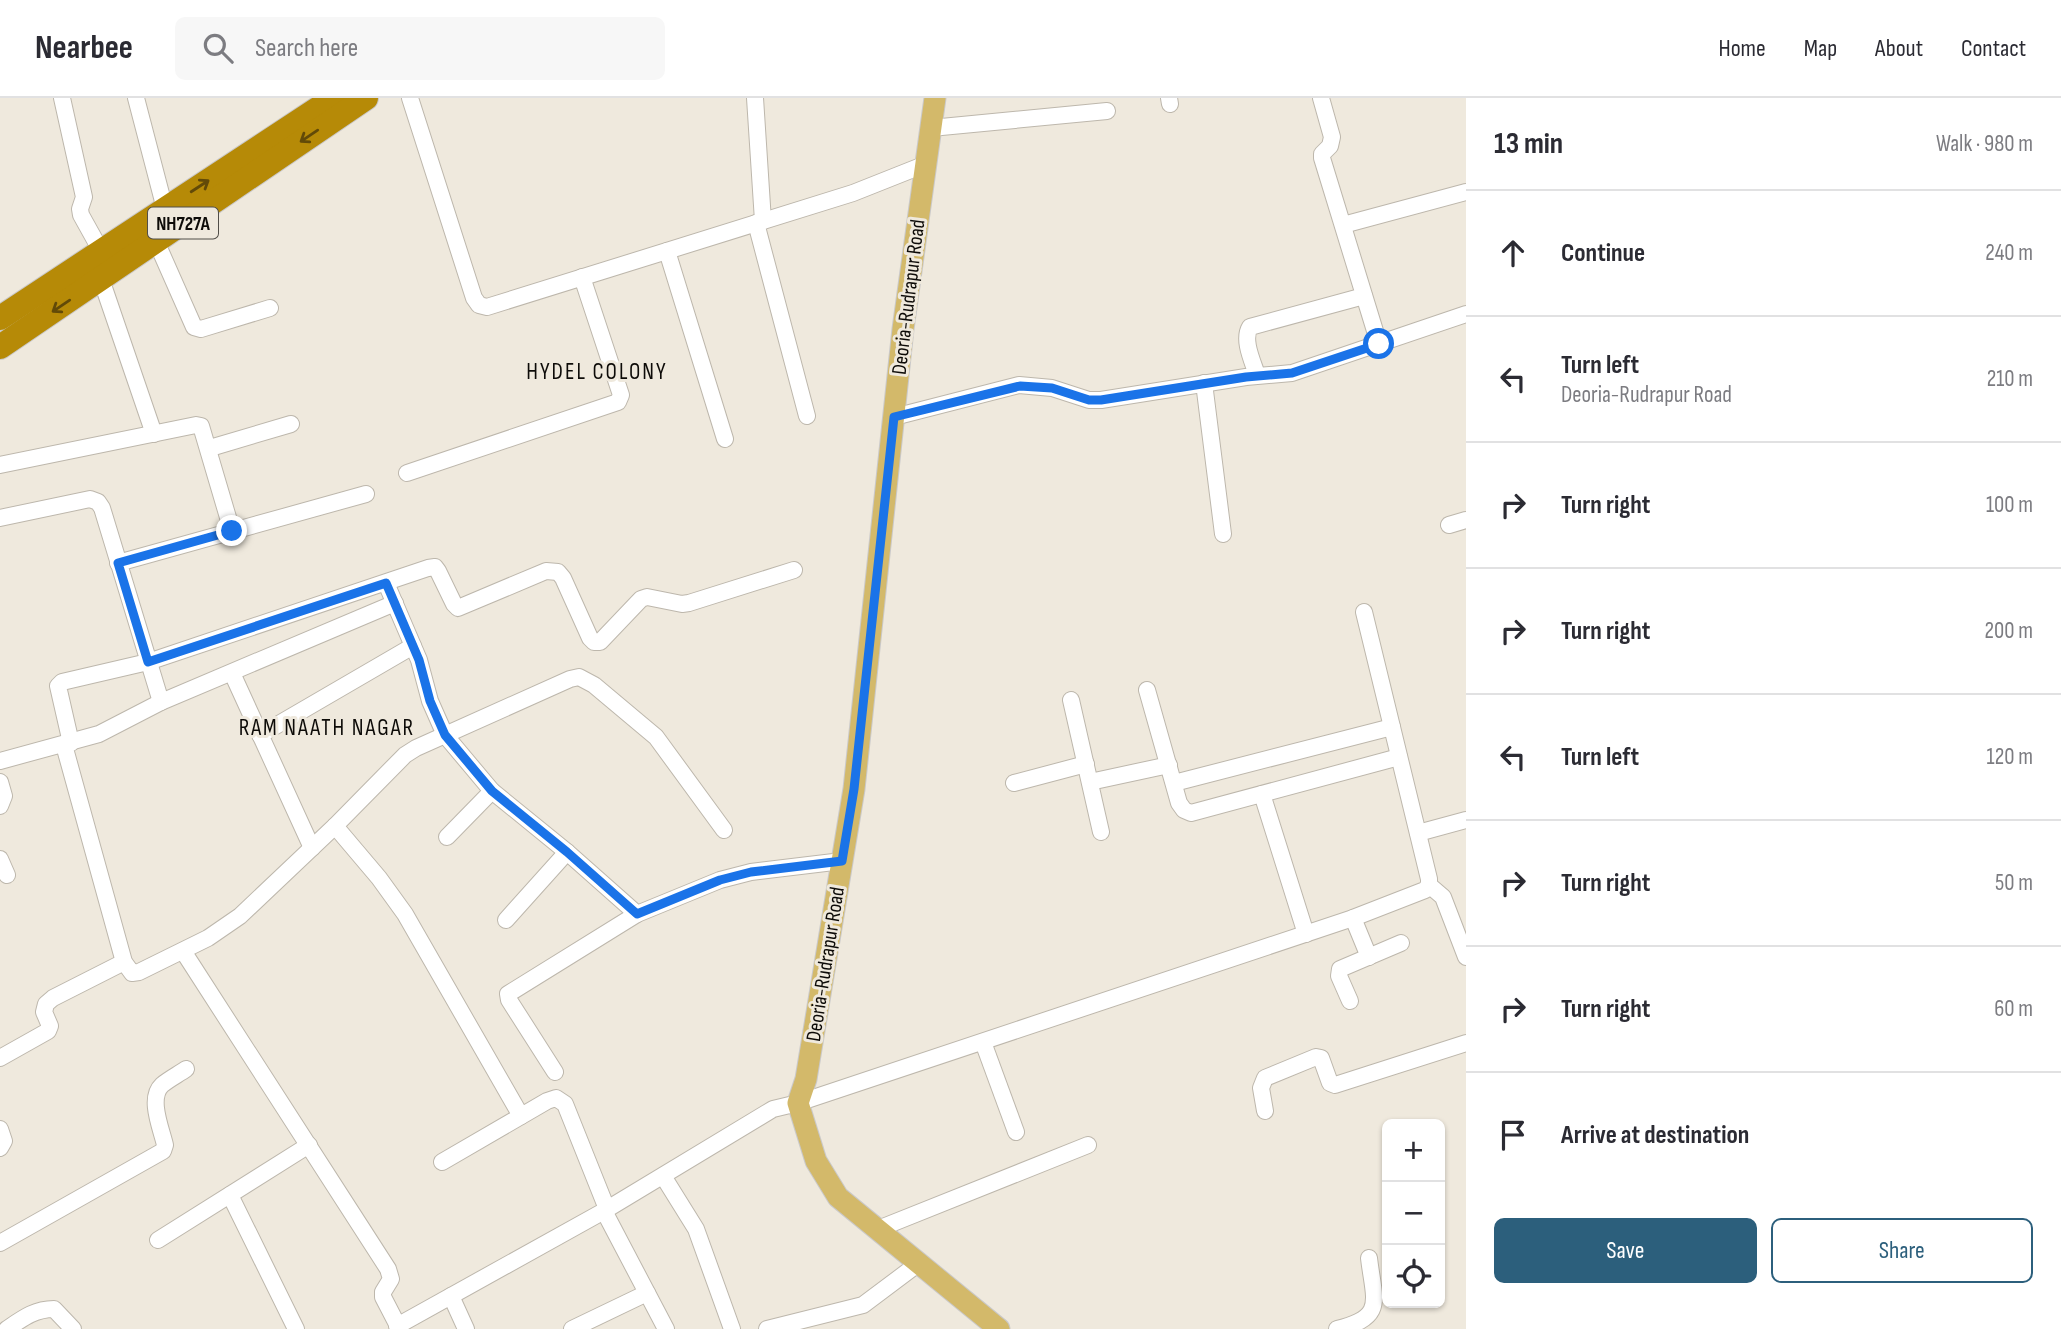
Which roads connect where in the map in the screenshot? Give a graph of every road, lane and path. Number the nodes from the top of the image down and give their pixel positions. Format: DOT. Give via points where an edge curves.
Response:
graph roads {
  1 [pos="62,98"];
  2 [pos="136,98"];
  3 [pos="366,98"];
  4 [pos="410,98"];
  5 [pos="755,98"];
  6 [pos="935,98"];
  7 [pos="1321,98"];
  8 [pos="319,103"];
  9 [pos="1107,111"];
  10 [pos="931,128"];
  11 [pos="926,164"];
  12 [pos="1466,192"];
  13 [pos="165,209"];
  14 [pos="760,222"];
  15 [pos="1343,225"];
  16 [pos="156,241"];
  17 [pos="102,251"];
  18 [pos="667,251"];
  19 [pos="582,277"];
  20 [pos="101,279"];
  21 [pos="1364,296"];
  22 [pos="270,308"];
  23 [pos="1466,314"];
  24 [pos="0,318"];
  25 [pos="1379,344"];
  26 [pos="0,347"];
  27 [pos="1257,375"];
  28 [pos="1204,383"];
  29 [pos="807,416"];
  30 [pos="894,417"];
  31 [pos="291,424"];
  32 [pos="154,434"];
  33 [pos="725,439"];
  34 [pos="210,449"];
  35 [pos="0,465"];
  36 [pos="407,473"];
  37 [pos="366,494"];
  38 [pos="0,518"];
  39 [pos="1466,520"];
  40 [pos="1448,525"];
  41 [pos="232,531"];
  42 [pos="1223,534"];
  43 [pos="118,563"];
  44 [pos="794,570"];
  45 [pos="386,583"];
  46 [pos="395,603"];
  47 [pos="1364,612"];
  48 [pos="413,646"];
  49 [pos="148,662"];
  50 [pos="232,673"];
  51 [pos="1147,690"];
  52 [pos="1071,700"];
  53 [pos="161,702"];
  54 [pos="1392,727"];
  55 [pos="260,735"];
  56 [pos="445,735"];
  57 [pos="67,744"];
  58 [pos="1399,757"];
  59 [pos="0,761"];
  60 [pos="1086,764"];
  61 [pos="1169,765"];
  62 [pos="0,782"];
  63 [pos="1090,782"];
  64 [pos="1014,783"];
  65 [pos="1174,783"];
  66 [pos="492,791"];
  67 [pos="1262,794"];
  68 [pos="0,806"];
  69 [pos="1466,820"];
  70 [pos="335,826"];
  71 [pos="724,830"];
  72 [pos="1101,832"];
  73 [pos="1418,833"];
  74 [pos="447,837"];
  75 [pos="312,848"];
  76 [pos="567,852"];
  77 [pos="0,859"];
  78 [pos="842,861"];
  79 [pos="7,875"];
  80 [pos="1429,885"];
  81 [pos="637,914"];
  82 [pos="1353,918"];
  83 [pos="506,920"];
  84 [pos="1306,934"];
  85 [pos="1401,943"];
  86 [pos="183,951"];
  87 [pos="1369,957"];
  88 [pos="1466,957"];
  89 [pos="124,962"];
  90 [pos="1350,1001"];
  91 [pos="982,1042"];
  92 [pos="1466,1043"];
  93 [pos="0,1058"];
  94 [pos="186,1069"];
  95 [pos="555,1072"];
  96 [pos="798,1103"];
  97 [pos="1265,1111"];
  98 [pos="521,1116"];
  99 [pos="0,1129"];
  100 [pos="1016,1132"];
  101 [pos="309,1145"];
  102 [pos="1088,1145"];
  103 [pos="0,1148"];
  104 [pos="442,1162"];
  105 [pos="663,1176"];
  106 [pos="230,1195"];
  107 [pos="606,1210"];
  108 [pos="878,1230"];
  109 [pos="158,1240"];
  110 [pos="0,1243"];
  111 [pos="1368,1258"];
  112 [pos="919,1264"];
  113 [pos="647,1293"];
  114 [pos="451,1296"];
  115 [pos="398,1328"];
  116 [pos="7,1329"];
  117 [pos="73,1329"];
  118 [pos="296,1329"];
  119 [pos="466,1329"];
  120 [pos="572,1329"];
  121 [pos="666,1329"];
  122 [pos="732,1329"];
  123 [pos="767,1329"];
  124 [pos="999,1329"];
  125 [pos="1336,1329"];
  1 -- 17 [label="street" via="84,197 81,215"];
  2 -- 13 [label="street"];
  3 -- 16 [label="highway, NH727A, one-way"];
  4 -- 19 [label="street" via="479,305 487,307"];
  5 -- 14 [label="street"];
  6 -- 10 [label="main road, Deoria-Rudrapur Road"];
  7 -- 15 [label="street" via="1332,137 1322,154"];
  13 -- 8 [label="highway, NH727A, one-way"];
  9 -- 10 [label="street"];
  10 -- 11 [label="main road, Deoria-Rudrapur Road"];
  11 -- 14 [label="street"];
  11 -- 30 [label="main road, Deoria-Rudrapur Road"];
  12 -- 15 [label="street"];
  13 -- 17 [label="highway, NH727A"];
  14 -- 18 [label="street"];
  14 -- 29 [label="street"];
  15 -- 21 [label="street"];
  16 -- 20 [label="highway, NH727A"];
  16 -- 22 [label="street" via="194,327 201,329"];
  17 -- 24 [label="highway, NH727A"];
  18 -- 19 [label="street"];
  18 -- 33 [label="street"];
  19 -- 36 [label="street" via="621,395 618,401"];
  20 -- 26 [label="highway, NH727A, one-way"];
  20 -- 32 [label="street"];
  21 -- 25 [label="street"];
  21 -- 27 [label="street" via="1250,327 1247,339"];
  23 -- 25 [label="street"];
  25 -- 27 [label="street" via="1292,373"];
  27 -- 28 [label="street"];
  28 -- 30 [label="street" via="1089,400 1052,388 1020,386"];
  28 -- 42 [label="street"];
  30 -- 78 [label="main road, Deoria-Rudrapur Road" via="854,789"];
  31 -- 34 [label="street"];
  32 -- 34 [label="street" via="201,426"];
  32 -- 35 [label="street"];
  34 -- 41 [label="street"];
  37 -- 41 [label="street"];
  38 -- 43 [label="street" via="90,499 98,502"];
  39 -- 40 [label="street"];
  41 -- 43 [label="street"];
  43 -- 49 [label="street"];
  44 -- 45 [label="street" via="682,604 641,599 600,642 590,638 558,572 546,571 457,608 435,567"];
  45 -- 46 [label="street"];
  45 -- 49 [label="street"];
  46 -- 48 [label="street"];
  46 -- 50 [label="street"];
  47 -- 54 [label="street"];
  48 -- 55 [label="street"];
  48 -- 56 [label="street"];
  49 -- 53 [label="street"];
  49 -- 57 [label="street" via="58,686"];
  50 -- 53 [label="street"];
  50 -- 55 [label="street"];
  51 -- 61 [label="street"];
  52 -- 60 [label="street"];
  53 -- 57 [label="street" via="99,734"];
  54 -- 58 [label="street"];
  54 -- 65 [label="street"];
  55 -- 75 [label="street"];
  56 -- 66 [label="street"];
  56 -- 70 [label="street" via="405,755"];
  56 -- 71 [label="street" via="579,677 656,737"];
  57 -- 59 [label="street"];
  57 -- 89 [label="street"];
  58 -- 67 [label="street"];
  58 -- 73 [label="street"];
  60 -- 63 [label="street"];
  60 -- 64 [label="street"];
  61 -- 63 [label="street"];
  61 -- 65 [label="street"];
  62 -- 68 [label="street" via="4,796"];
  63 -- 72 [label="street"];
  65 -- 67 [label="street" via="1184,810 1191,813"];
  66 -- 74 [label="street"];
  66 -- 76 [label="street"];
  67 -- 84 [label="street"];
  69 -- 73 [label="street"];
  70 -- 75 [label="street"];
  70 -- 98 [label="street" via="405,914"];
  73 -- 80 [label="street"];
  75 -- 86 [label="street" via="227,927"];
  76 -- 81 [label="street"];
  76 -- 83 [label="street"];
  77 -- 79 [label="street"];
  78 -- 81 [label="street" via="720,880"];
  78 -- 96 [label="main road, Deoria-Rudrapur Road" via="806,1079"];
  80 -- 82 [label="street" via="1419,894"];
  80 -- 88 [label="street" via="1443,897"];
  81 -- 95 [label="street" via="508,994"];
  82 -- 84 [label="street"];
  82 -- 87 [label="street"];
  84 -- 91 [label="street"];
  85 -- 87 [label="street"];
  86 -- 89 [label="street" via="139,972 132,973"];
  86 -- 101 [label="street"];
  87 -- 90 [label="street" via="1338,972"];
  89 -- 93 [label="street" via="46,1004 48,1031"];
  91 -- 96 [label="street"];
  91 -- 100 [label="street"];
  92 -- 97 [label="street" via="1335,1085 1330,1083 1321,1058 1316,1057 1265,1078 1261,1088"];
  94 -- 110 [label="street" via="157,1092 155,1103 166,1145 163,1151"];
  96 -- 105 [label="street" via="773,1109"];
  96 -- 108 [label="main road" via="816,1161 832,1188"];
  98 -- 104 [label="street"];
  98 -- 107 [label="street" via="547,1101 561,1099"];
  99 -- 103 [label="street" via="4,1141"];
  101 -- 106 [label="street"];
  101 -- 115 [label="street" via="388,1269 391,1279 383,1297"];
  102 -- 108 [label="street"];
  105 -- 107 [label="street"];
  105 -- 122 [label="street" via="696,1229"];
  106 -- 109 [label="street"];
  106 -- 118 [label="street"];
  107 -- 113 [label="street"];
  107 -- 114 [label="street"];
  108 -- 112 [label="main road"];
  111 -- 125 [label="street" via="1372,1311 1359,1324"];
  112 -- 123 [label="street" via="863,1305"];
  112 -- 124 [label="main road"];
  113 -- 120 [label="street"];
  113 -- 121 [label="street"];
  114 -- 115 [label="street"];
  114 -- 119 [label="street"];
  116 -- 117 [label="street" via="30,1313 54,1309"];
}
